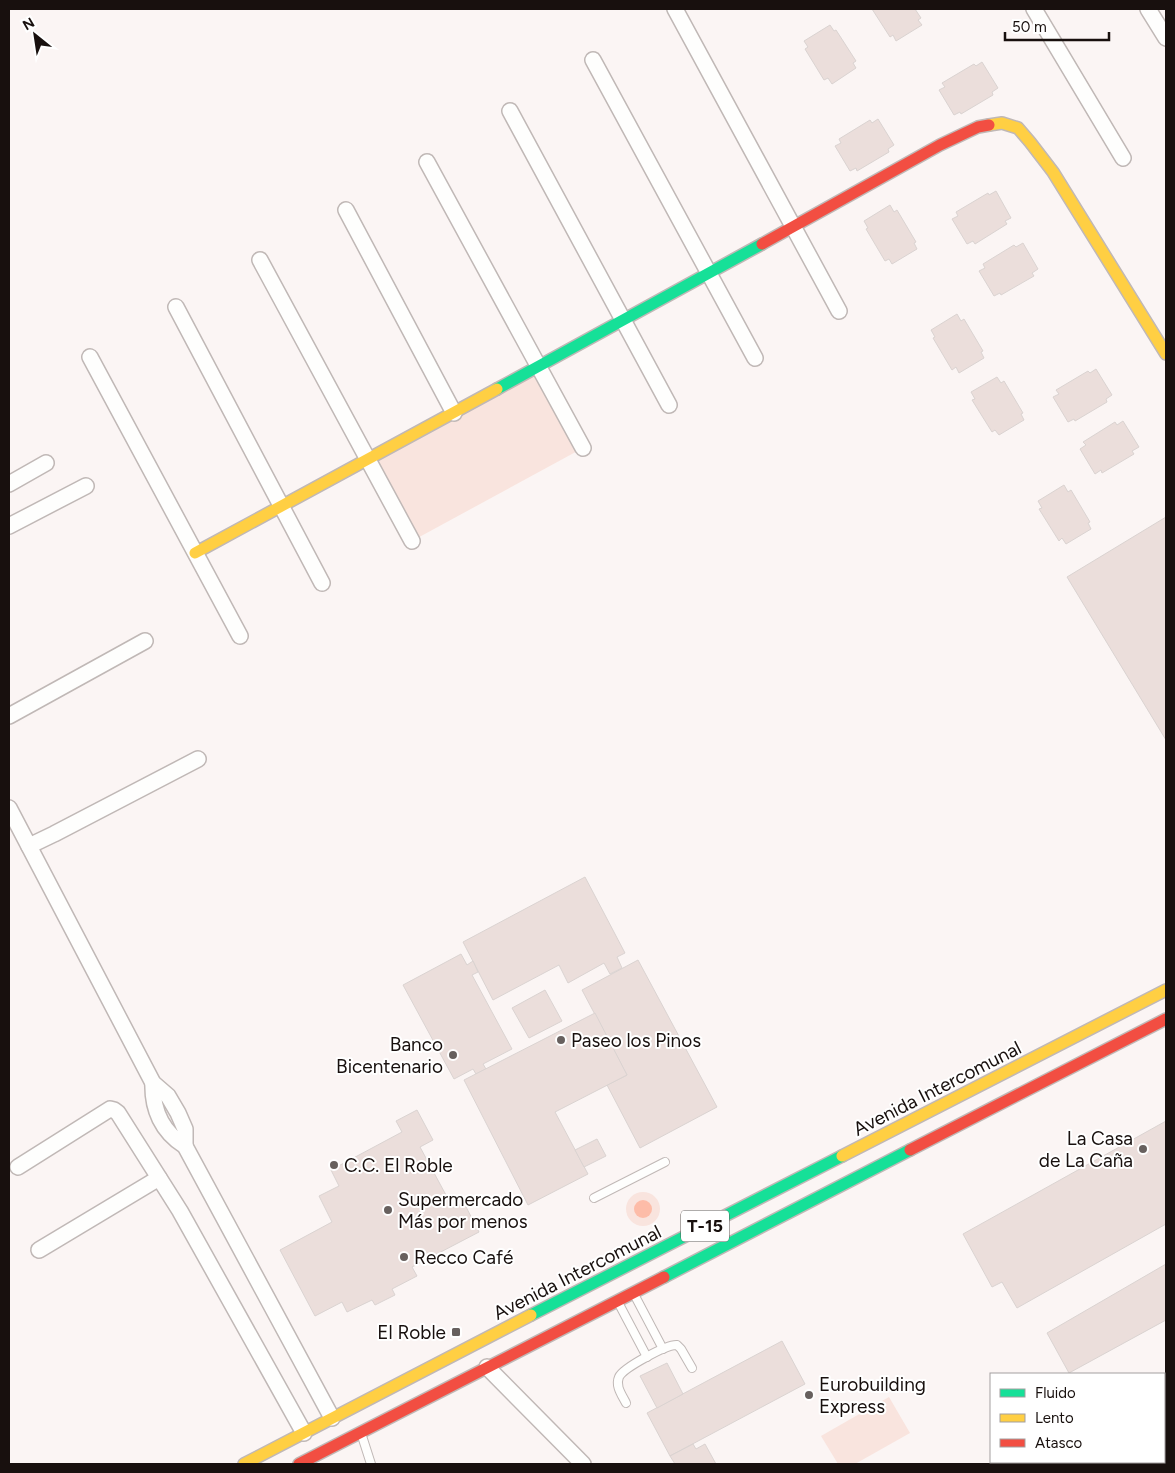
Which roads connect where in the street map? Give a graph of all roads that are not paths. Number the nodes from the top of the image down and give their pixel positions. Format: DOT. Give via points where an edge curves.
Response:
graph roads {
  1 [pos="675,9"];
  2 [pos="1034,9"];
  3 [pos="1148,9"];
  4 [pos="1166,38"];
  5 [pos="593,60"];
  6 [pos="510,111"];
  7 [pos="1123,158"];
  8 [pos="427,162"];
  9 [pos="346,210"];
  10 [pos="793,226"];
  11 [pos="260,260"];
  12 [pos="708,273"];
  13 [pos="176,307"];
  14 [pos="839,311"];
  15 [pos="622,321"];
  16 [pos="1166,354"];
  17 [pos="90,357"];
  18 [pos="755,358"];
  19 [pos="538,366"];
  20 [pos="669,405"];
  21 [pos="454,412"];
  22 [pos="583,448"];
  23 [pos="367,459"];
  24 [pos="46,463"];
  25 [pos="9,484"];
  26 [pos="86,486"];
  27 [pos="282,506"];
  28 [pos="9,526"];
  29 [pos="412,541"];
  30 [pos="195,553"];
  31 [pos="322,583"];
  32 [pos="240,636"];
  33 [pos="145,641"];
  34 [pos="9,716"];
  35 [pos="198,759"];
  36 [pos="9,808"];
  37 [pos="29,846"];
  38 [pos="1166,990"];
  39 [pos="1166,1019"];
  40 [pos="665,1162"];
  41 [pos="18,1167"];
  42 [pos="159,1178"];
  43 [pos="594,1198"];
  44 [pos="39,1250"];
  45 [pos="633,1292"];
  46 [pos="617,1300"];
  47 [pos="663,1349"];
  48 [pos="647,1357"];
  49 [pos="487,1366"];
  50 [pos="692,1368"];
  51 [pos="626,1403"];
  52 [pos="332,1418"];
  53 [pos="361,1432"];
  54 [pos="304,1433"];
  55 [pos="244,1464"];
  56 [pos="299,1464"];
  57 [pos="371,1464"];
  58 [pos="583,1464"];
  1 -- 10 [label="street"];
  2 -- 7 [label="street"];
  3 -- 4 [label="street"];
  5 -- 12 [label="street"];
  6 -- 15 [label="street"];
  8 -- 19 [label="street"];
  9 -- 21 [label="street"];
  10 -- 12 [label="main road"];
  10 -- 14 [label="street"];
  10 -- 16 [label="main road" via="959,135 1002,122 1018,128 1052,172"];
  11 -- 23 [label="street"];
  12 -- 15 [label="main road"];
  12 -- 18 [label="street"];
  13 -- 27 [label="street"];
  15 -- 19 [label="main road"];
  15 -- 20 [label="street"];
  17 -- 30 [label="street"];
  19 -- 21 [label="main road"];
  19 -- 22 [label="street"];
  21 -- 23 [label="main road"];
  23 -- 27 [label="main road"];
  23 -- 29 [label="street"];
  24 -- 25 [label="street"];
  26 -- 28 [label="street"];
  27 -- 30 [label="main road"];
  27 -- 31 [label="street"];
  30 -- 32 [label="street"];
  33 -- 34 [label="street"];
  35 -- 37 [label="street"];
  36 -- 37 [label="street"];
  37 -- 52 [label="street" via="153,1083 152,1097 162,1123 171,1136 185,1146"];
  38 -- 52 [label="main road, Avenida Intercomunal / T-15"];
  39 -- 45 [label="main road, T-15"];
  40 -- 43 [label="lane"];
  41 -- 42 [label="street" via="114,1110"];
  42 -- 44 [label="street"];
  42 -- 54 [label="street"];
  45 -- 46 [label="main road, T-15"];
  45 -- 47 [label="lane"];
  46 -- 48 [label="lane"];
  46 -- 49 [label="main road, T-15"];
  47 -- 48 [label="lane"];
  47 -- 50 [label="lane" via="677,1344"];
  48 -- 51 [label="lane" via="619,1376 619,1389"];
  49 -- 53 [label="main road, T-15"];
  49 -- 58 [label="street"];
  52 -- 54 [label="main road, Avenida Intercomunal / T-15"];
  53 -- 56 [label="main road, T-15"];
  53 -- 57 [label="lane"];
  54 -- 55 [label="main road, Avenida Intercomunal / T-15"];
}
